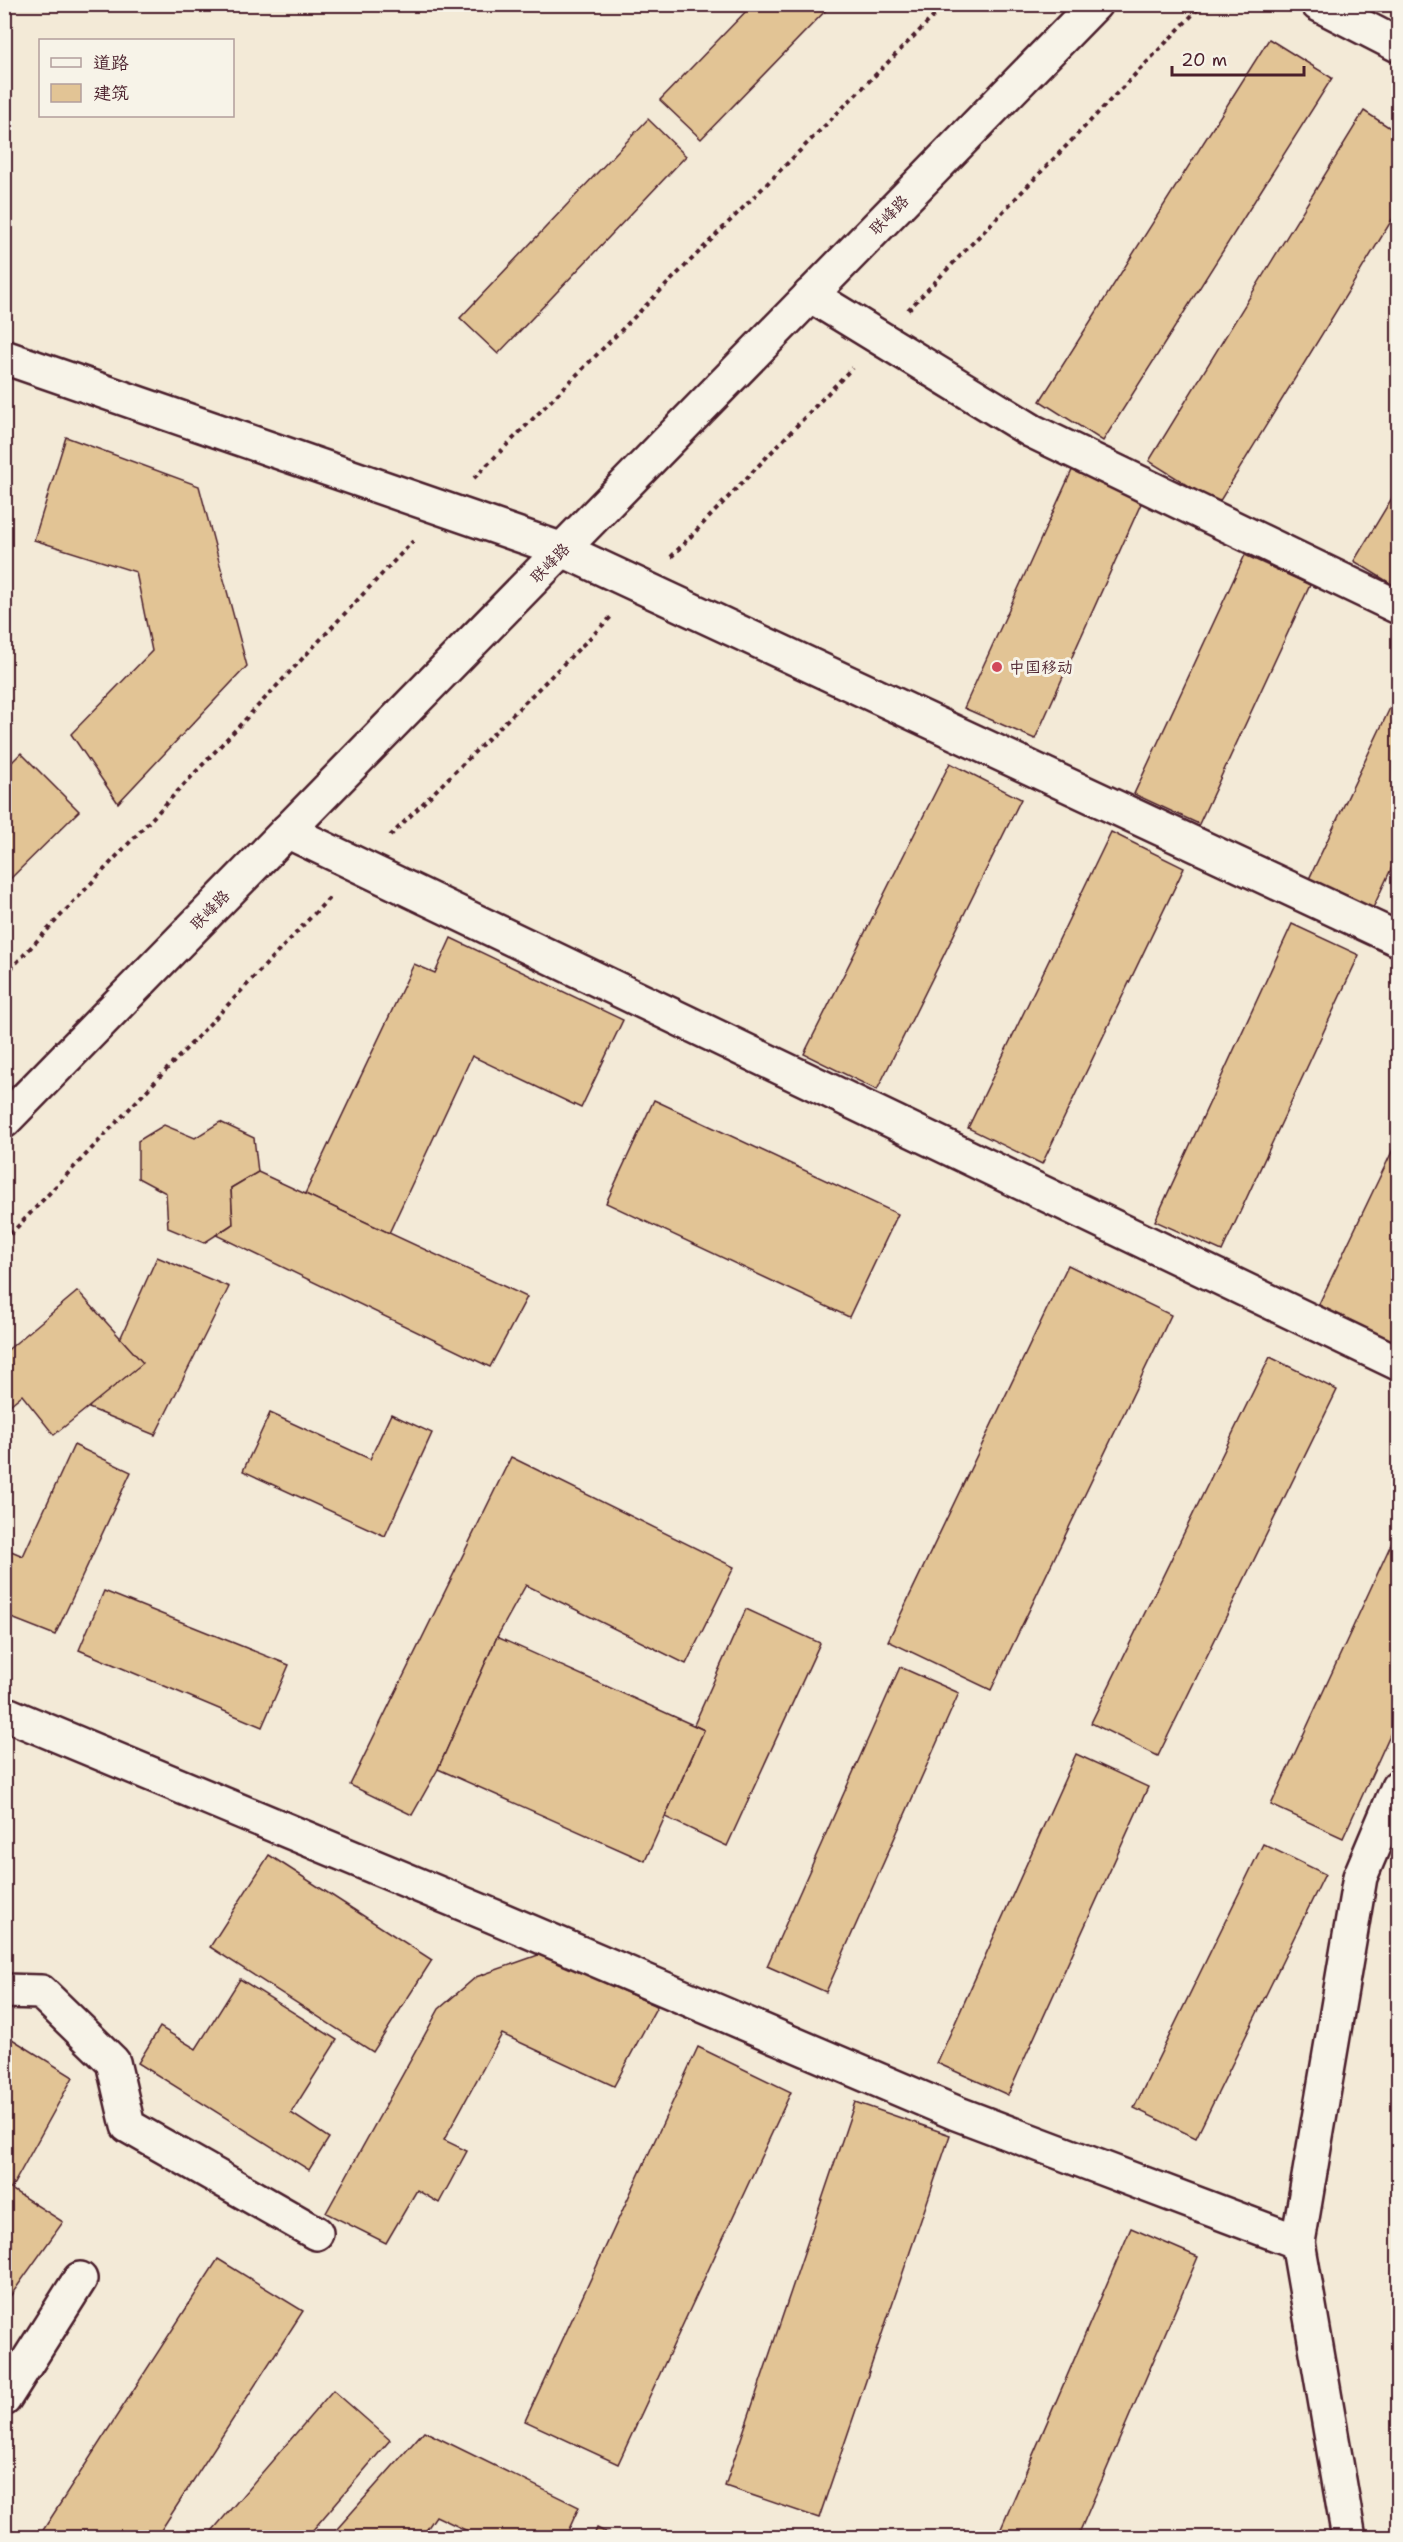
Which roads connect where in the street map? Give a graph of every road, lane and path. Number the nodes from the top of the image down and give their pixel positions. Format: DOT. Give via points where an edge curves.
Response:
graph roads {
  1 [pos="1203,4"];
  2 [pos="1318,4"];
  3 [pos="1089,7"];
  4 [pos="1398,45"];
  5 [pos="810,295"];
  6 [pos="880,338"];
  7 [pos="4,357"];
  8 [pos="563,550"];
  9 [pos="642,586"];
  10 [pos="1398,607"];
  11 [pos="287,831"];
  12 [pos="359,866"];
  13 [pos="1398,939"];
  14 [pos="4,1121"];
  15 [pos="4,1241"];
  16 [pos="1398,1363"];
  17 [pos="4,1713"];
  18 [pos="1398,1787"];
  19 [pos="4,1991"];
  20 [pos="316,2233"];
  21 [pos="1298,2242"];
  22 [pos="80,2279"];
  23 [pos="4,2399"];
  24 [pos="1349,2538"];
  1 -- 6 [label="path"];
  2 -- 4 [label="street"];
  3 -- 5 [label="street, 联峰路"];
  5 -- 6 [label="street"];
  5 -- 8 [label="street, 联峰路"];
  6 -- 9 [label="path"];
  6 -- 10 [label="street" via="1032,431"];
  7 -- 8 [label="street"];
  8 -- 9 [label="street"];
  8 -- 11 [label="street, 联峰路"];
  9 -- 12 [label="path"];
  9 -- 13 [label="street"];
  11 -- 12 [label="street"];
  11 -- 14 [label="street, 联峰路"];
  12 -- 15 [label="path"];
  12 -- 16 [label="street"];
  17 -- 21 [label="street" via="957,2113"];
  18 -- 21 [label="street" via="1360,1877"];
  19 -- 20 [label="street" via="41,1992 113,2062 128,2126"];
  21 -- 24 [label="street"];
  22 -- 23 [label="street"];
}
